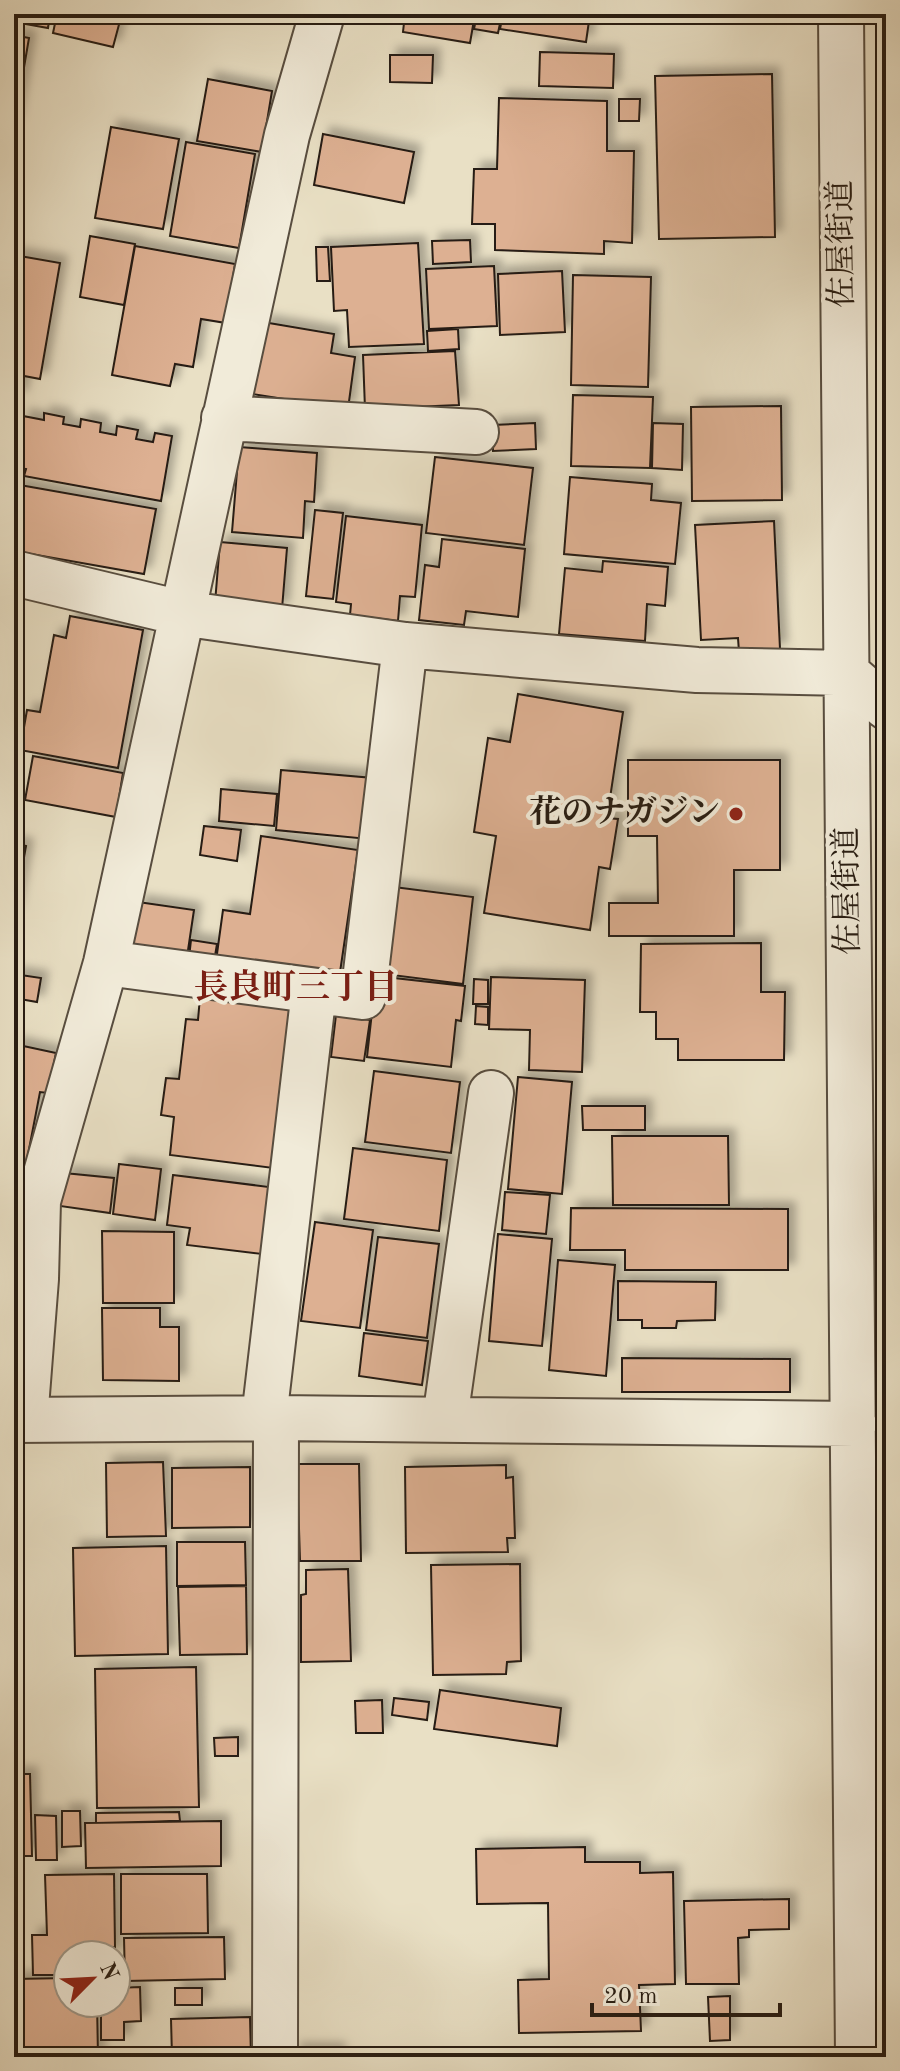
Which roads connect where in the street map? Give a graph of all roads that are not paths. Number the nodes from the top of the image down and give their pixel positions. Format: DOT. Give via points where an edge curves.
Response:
graph roads {
  1 [pos="322,14"];
  2 [pos="841,14"];
  3 [pos="224,418"];
  4 [pos="476,432"];
  5 [pos="14,573"];
  6 [pos="181,613"];
  7 [pos="405,645"];
  8 [pos="847,673"];
  9 [pos="886,707"];
  10 [pos="106,963"];
  11 [pos="314,991"];
  12 [pos="491,1093"];
  13 [pos="270,1418"];
  14 [pos="445,1419"];
  15 [pos="20,1420"];
  16 [pos="854,1424"];
  17 [pos="871,1580"];
  18 [pos="275,2057"];
  19 [pos="858,2057"];
  1 -- 3 [label="street" via="287,135"];
  2 -- 8 [label="street, 佐屋街道"];
  3 -- 4 [label="street"];
  3 -- 6 [label="street"];
  5 -- 6 [label="street"];
  6 -- 7 [label="street"];
  6 -- 10 [label="street"];
  7 -- 8 [label="street" via="697,670"];
  7 -- 11 [label="street" via="363,997"];
  8 -- 9 [label="street"];
  8 -- 16 [label="street, 佐屋街道"];
  10 -- 11 [label="street"];
  10 -- 15 [label="street" via="38,1201 36,1279"];
  11 -- 13 [label="street"];
  12 -- 14 [label="street"];
  13 -- 14 [label="street"];
  13 -- 15 [label="street"];
  13 -- 18 [label="street"];
  14 -- 16 [label="street"];
  16 -- 17 [label="street, 佐屋街道"];
  17 -- 19 [label="street, 佐屋街道"];
}
